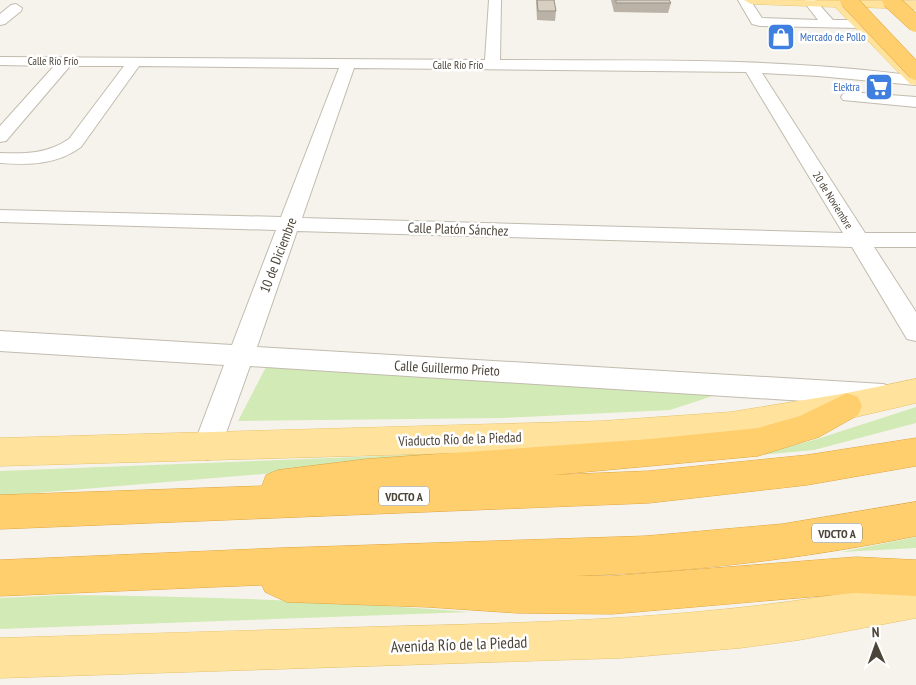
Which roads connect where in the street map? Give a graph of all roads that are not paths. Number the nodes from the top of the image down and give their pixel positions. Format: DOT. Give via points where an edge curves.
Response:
graph roads {
  1 [pos="495,0"];
  2 [pos="744,0"];
  3 [pos="751,0"];
  4 [pos="890,0"];
  5 [pos="774,1"];
  6 [pos="841,1"];
  7 [pos="810,2"];
  8 [pos="913,5"];
  9 [pos="0,6"];
  10 [pos="0,21"];
  11 [pos="790,24"];
  12 [pos="829,24"];
  13 [pos="860,24"];
  14 [pos="916,24"];
  15 [pos="632,49"];
  16 [pos="690,50"];
  17 [pos="0,60"];
  18 [pos="66,61"];
  19 [pos="757,61"];
  20 [pos="135,62"];
  21 [pos="348,64"];
  22 [pos="492,65"];
  23 [pos="637,65"];
  24 [pos="699,66"];
  25 [pos="916,72"];
  26 [pos="916,80"];
  27 [pos="849,97"];
  28 [pos="916,102"];
  29 [pos="0,137"];
  30 [pos="0,158"];
  31 [pos="0,216"];
  32 [pos="289,224"];
  33 [pos="858,240"];
  34 [pos="916,240"];
  35 [pos="916,332"];
  36 [pos="0,342"];
  37 [pos="240,357"];
  38 [pos="905,393"];
  39 [pos="847,406"];
  40 [pos="208,447"];
  41 [pos="0,452"];
  42 [pos="916,452"];
  43 [pos="174,504"];
  44 [pos="0,512"];
  45 [pos="916,519"];
  46 [pos="249,567"];
  47 [pos="0,578"];
  48 [pos="916,578"];
  49 [pos="916,598"];
  50 [pos="0,658"];
  1 -- 22 [label="street"];
  2 -- 11 [label="street" via="757,21"];
  3 -- 5 [label="main road"];
  4 -- 14 [label="highway, bridge"];
  5 -- 7 [label="main road"];
  5 -- 11 [label="street"];
  6 -- 7 [label="main road"];
  6 -- 8 [label="main road"];
  6 -- 13 [label="main road"];
  6 -- 25 [label="highway, bridge"];
  7 -- 12 [label="street"];
  9 -- 10 [label="street" via="16,8"];
  11 -- 12 [label="street"];
  12 -- 13 [label="street"];
  13 -- 26 [label="main road"];
  15 -- 23 [label="street"];
  16 -- 24 [label="street"];
  17 -- 18 [label="street, Calle Río Frío"];
  18 -- 20 [label="street, Calle Río Frío"];
  18 -- 29 [label="street"];
  19 -- 24 [label="street, Calle Río Frío"];
  19 -- 26 [label="street, Calle Río Frío" via="778,68"];
  19 -- 33 [label="street, 20 de Noviembre"];
  20 -- 21 [label="street, Calle Río Frío"];
  20 -- 30 [label="street" via="76,143 69,148 44,158"];
  21 -- 22 [label="street, Calle Río Frío"];
  21 -- 32 [label="street, 10 de Diciembre"];
  22 -- 23 [label="street, Calle Río Frío" via="571,58"];
  23 -- 24 [label="street, Calle Río Frío"];
  27 -- 28 [label="street"];
  31 -- 32 [label="street, Calle Platón Sánchez"];
  32 -- 33 [label="street, Calle Platón Sánchez"];
  32 -- 37 [label="street, 10 de Diciembre"];
  33 -- 34 [label="street, Calle Platón Sánchez"];
  33 -- 35 [label="street, 20 de Noviembre"];
  36 -- 37 [label="street, Calle Guillermo Prieto"];
  37 -- 38 [label="street, Calle Guillermo Prieto"];
  37 -- 40 [label="street, 10 de Diciembre"];
  38 -- 39 [label="main road, Viaducto Río de la Piedad"];
  39 -- 40 [label="main road, Viaducto Río de la Piedad" via="731,425 602,435"];
  39 -- 43 [label="highway" via="808,427 758,442 332,478"];
  40 -- 41 [label="main road, Viaducto Río de la Piedad"];
  42 -- 43 [label="highway, VDCTO A" via="807,470 650,486"];
  43 -- 44 [label="highway, VDCTO A"];
  45 -- 46 [label="highway, VDCTO A" via="756,544 635,555"];
  46 -- 47 [label="highway, VDCTO A"];
  46 -- 48 [label="highway" via="287,583 517,594 612,595 856,575"];
  49 -- 50 [label="main road, Avenida Río de la Piedad" via="868,610 676,634 478,644"];
}
